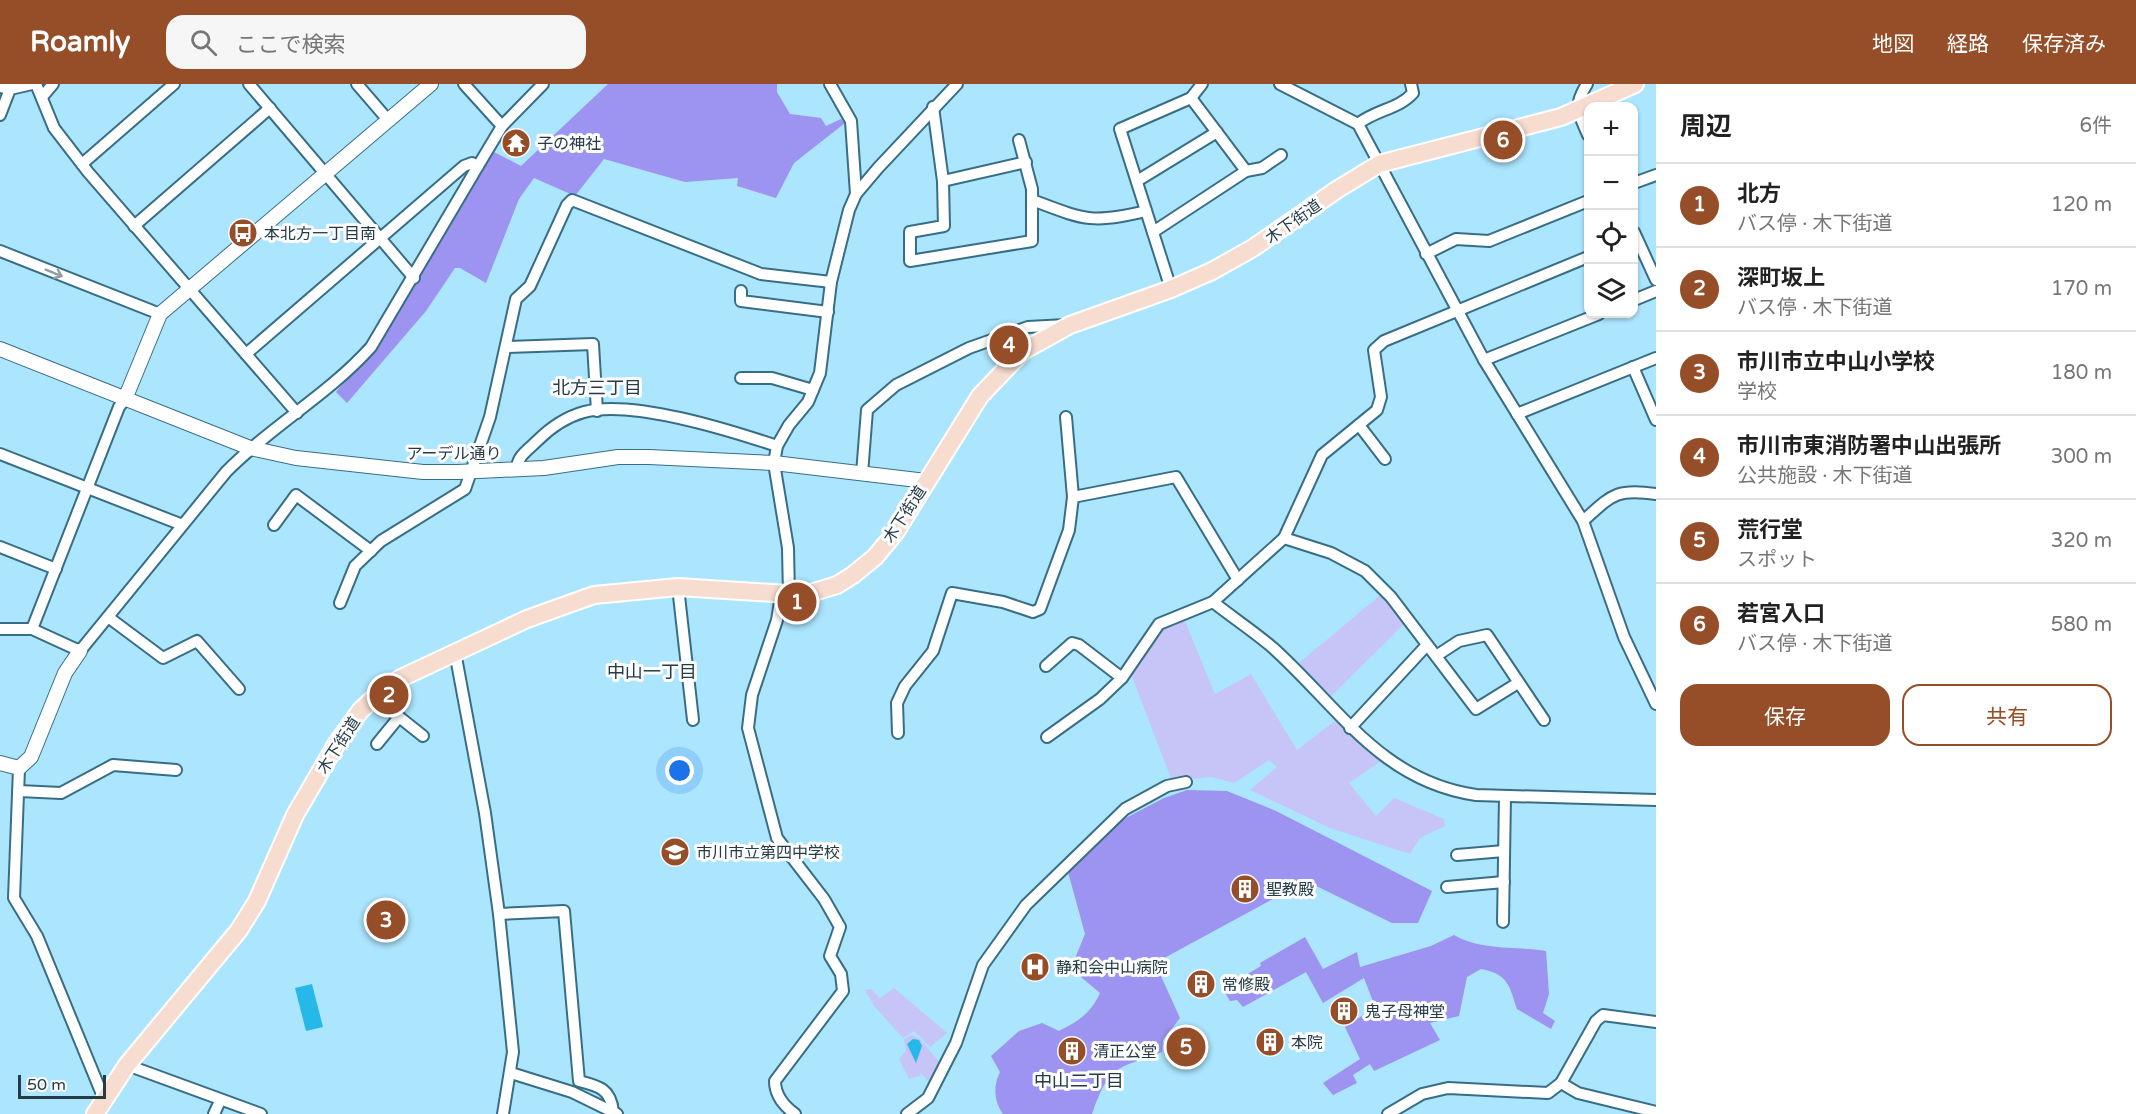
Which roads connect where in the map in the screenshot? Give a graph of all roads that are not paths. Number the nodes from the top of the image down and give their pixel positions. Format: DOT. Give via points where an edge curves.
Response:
graph roads {
  1 [pos="34,84"];
  2 [pos="53,84"];
  3 [pos="174,84"];
  4 [pos="249,84"];
  5 [pos="357,84"];
  6 [pos="431,84"];
  7 [pos="464,84"];
  8 [pos="543,84"];
  9 [pos="830,84"];
  10 [pos="1202,84"];
  11 [pos="1280,84"];
  12 [pos="1411,84"];
  13 [pos="1587,84"];
  14 [pos="1635,84"];
  15 [pos="951,86"];
  16 [pos="5,88"];
  17 [pos="42,97"];
  18 [pos="1191,98"];
  19 [pos="933,107"];
  20 [pos="270,108"];
  21 [pos="1578,111"];
  22 [pos="0,115"];
  23 [pos="388,120"];
  24 [pos="1358,124"];
  25 [pos="1584,125"];
  26 [pos="502,126"];
  27 [pos="1217,132"];
  28 [pos="1019,140"];
  29 [pos="1281,155"];
  30 [pos="1026,162"];
  31 [pos="82,164"];
  32 [pos="1379,164"];
  33 [pos="478,166"];
  34 [pos="1246,171"];
  35 [pos="325,174"];
  36 [pos="1656,175"];
  37 [pos="943,181"];
  38 [pos="1137,181"];
  39 [pos="1638,182"];
  40 [pos="856,194"];
  41 [pos="1032,200"];
  42 [pos="1584,203"];
  43 [pos="1146,211"];
  44 [pos="134,226"];
  45 [pos="1153,232"];
  46 [pos="379,237"];
  47 [pos="1638,245"];
  48 [pos="0,251"];
  49 [pos="1426,254"];
  50 [pos="1584,259"];
  51 [pos="414,278"];
  52 [pos="1656,280"];
  53 [pos="831,282"];
  54 [pos="190,288"];
  55 [pos="1171,289"];
  56 [pos="741,291"];
  57 [pos="1656,291"];
  58 [pos="1638,298"];
  59 [pos="1455,310"];
  60 [pos="828,312"];
  61 [pos="160,314"];
  62 [pos="1589,318"];
  63 [pos="1070,325"];
  64 [pos="508,347"];
  65 [pos="0,349"];
  66 [pos="246,354"];
  67 [pos="1656,358"];
  68 [pos="1484,360"];
  69 [pos="1633,367"];
  70 [pos="741,378"];
  71 [pos="813,390"];
  72 [pos="125,399"];
  73 [pos="1654,408"];
  74 [pos="597,411"];
  75 [pos="297,413"];
  76 [pos="1517,414"];
  77 [pos="1066,417"];
  78 [pos="1656,420"];
  79 [pos="1359,425"];
  80 [pos="777,446"];
  81 [pos="250,448"];
  82 [pos="0,453"];
  83 [pos="1385,459"];
  84 [pos="774,463"];
  85 [pos="517,469"];
  86 [pos="473,471"];
  87 [pos="862,474"];
  88 [pos="926,481"];
  89 [pos="88,488"];
  90 [pos="1656,494"];
  91 [pos="1073,497"];
  92 [pos="1583,521"];
  93 [pos="180,524"];
  94 [pos="274,525"];
  95 [pos="1284,538"];
  96 [pos="0,547"];
  97 [pos="371,551"];
  98 [pos="56,569"];
  99 [pos="1238,580"];
  100 [pos="678,587"];
  101 [pos="785,596"];
  102 [pos="1213,602"];
  103 [pos="340,603"];
  104 [pos="108,617"];
  105 [pos="32,628"];
  106 [pos="0,629"];
  107 [pos="1427,645"];
  108 [pos="80,651"];
  109 [pos="455,652"];
  110 [pos="1436,656"];
  111 [pos="1046,666"];
  112 [pos="1122,678"];
  113 [pos="1518,683"];
  114 [pos="239,688"];
  115 [pos="374,697"];
  116 [pos="1656,704"];
  117 [pos="399,717"];
  118 [pos="693,720"];
  119 [pos="1544,720"];
  120 [pos="1350,728"];
  121 [pos="898,733"];
  122 [pos="423,736"];
  123 [pos="1047,737"];
  124 [pos="377,744"];
  125 [pos="0,763"];
  126 [pos="19,768"];
  127 [pos="176,770"];
  128 [pos="1186,782"];
  129 [pos="19,791"];
  130 [pos="1505,796"];
  131 [pos="1656,800"];
  132 [pos="1504,851"];
  133 [pos="1457,855"];
  134 [pos="1504,882"];
  135 [pos="1447,887"];
  136 [pos="499,914"];
  137 [pos="1503,922"];
  138 [pos="1656,1023"];
  139 [pos="127,1065"];
  140 [pos="511,1073"];
  141 [pos="1561,1083"];
  142 [pos="104,1099"];
  143 [pos="220,1101"];
  144 [pos="1656,1112"];
  145 [pos="615,1113"];
  146 [pos="95,1114"];
  147 [pos="214,1114"];
  148 [pos="261,1114"];
  149 [pos="503,1114"];
  150 [pos="795,1114"];
  151 [pos="907,1114"];
  152 [pos="1388,1114"];
  1 -- 16 [label="street"];
  1 -- 17 [label="street"];
  2 -- 17 [label="street"];
  3 -- 31 [label="street"];
  4 -- 20 [label="street"];
  5 -- 23 [label="street"];
  6 -- 23 [label="street"];
  7 -- 26 [label="street"];
  8 -- 26 [label="street"];
  9 -- 40 [label="street" via="851,122"];
  10 -- 18 [label="street"];
  11 -- 24 [label="street"];
  12 -- 24 [label="street" via="1413,93 1405,101 1375,112"];
  13 -- 21 [label="street" via="1578,98"];
  14 -- 21 [label="main road, 木下街道"];
  15 -- 19 [label="street"];
  16 -- 22 [label="street"];
  17 -- 31 [label="street" via="54,128"];
  18 -- 27 [label="street"];
  18 -- 38 [label="street" via="1120,129"];
  19 -- 37 [label="street"];
  19 -- 40 [label="street"];
  20 -- 35 [label="street"];
  20 -- 44 [label="street"];
  21 -- 25 [label="street"];
  21 -- 32 [label="main road, 木下街道"];
  23 -- 35 [label="street"];
  24 -- 32 [label="street"];
  26 -- 33 [label="street"];
  27 -- 34 [label="street"];
  27 -- 38 [label="street"];
  28 -- 30 [label="street"];
  29 -- 34 [label="street" via="1262,168"];
  30 -- 37 [label="street"];
  30 -- 41 [label="street"];
  31 -- 44 [label="street"];
  32 -- 49 [label="street"];
  32 -- 55 [label="main road, 木下街道" via="1253,248"];
  33 -- 46 [label="street" via="464,166"];
  33 -- 51 [label="street"];
  34 -- 45 [label="street"];
  35 -- 46 [label="street"];
  35 -- 54 [label="street"];
  36 -- 39 [label="street"];
  37 -- 41 [label="street" via="944,226 910,232 910,261 1032,241"];
  38 -- 43 [label="street"];
  40 -- 53 [label="street"];
  41 -- 43 [label="street" via="1082,219 1107,220"];
  42 -- 49 [label="street" via="1489,241 1456,239"];
  43 -- 45 [label="street"];
  44 -- 54 [label="street"];
  45 -- 55 [label="street"];
  46 -- 51 [label="street"];
  46 -- 66 [label="street"];
  47 -- 52 [label="street"];
  48 -- 61 [label="street, one-way"];
  49 -- 59 [label="street"];
  50 -- 59 [label="street"];
  51 -- 75 [label="street" via="371,347 348,372"];
  53 -- 60 [label="street"];
  53 -- 64 [label="street" via="761,274 572,200 530,286 516,299"];
  54 -- 61 [label="street"];
  54 -- 66 [label="street"];
  55 -- 63 [label="main road, 木下街道"];
  56 -- 60 [label="street" via="741,301"];
  57 -- 58 [label="street"];
  59 -- 68 [label="street"];
  59 -- 79 [label="street" via="1384,341 1374,350 1381,397 1377,410"];
  60 -- 71 [label="street" via="820,373"];
  61 -- 72 [label="street"];
  62 -- 68 [label="street"];
  63 -- 87 [label="street" via="1028,327 969,348 896,385 867,410"];
  63 -- 88 [label="main road, 木下街道" via="1023,351 992,382"];
  64 -- 74 [label="street" via="593,344"];
  64 -- 86 [label="street"];
  65 -- 72 [label="street, アーデル通り"];
  66 -- 75 [label="street"];
  67 -- 69 [label="street"];
  68 -- 76 [label="street"];
  69 -- 73 [label="street"];
  69 -- 76 [label="street"];
  70 -- 71 [label="street" via="772,378"];
  71 -- 80 [label="street"];
  72 -- 81 [label="street, アーデル通り"];
  72 -- 89 [label="street"];
  73 -- 78 [label="street"];
  74 -- 80 [label="street" via="621,409 716,426"];
  74 -- 85 [label="street" via="584,412 553,426 518,459"];
  75 -- 81 [label="street"];
  76 -- 92 [label="street"];
  77 -- 91 [label="street"];
  79 -- 83 [label="street"];
  79 -- 95 [label="street" via="1322,455"];
  80 -- 84 [label="street"];
  81 -- 86 [label="street, アーデル通り" via="355,466 423,472"];
  81 -- 93 [label="street"];
  82 -- 89 [label="street"];
  84 -- 85 [label="street, アーデル通り" via="618,457"];
  84 -- 87 [label="street, アーデル通り"];
  84 -- 101 [label="street" via="788,548"];
  85 -- 86 [label="street, アーデル通り"];
  86 -- 97 [label="street" via="465,489"];
  87 -- 88 [label="street, アーデル通り"];
  88 -- 101 [label="main road, 木下街道" via="895,533 854,575 820,591"];
  89 -- 93 [label="street"];
  89 -- 98 [label="street"];
  90 -- 92 [label="street" via="1628,490 1609,498"];
  91 -- 99 [label="street" via="1176,477"];
  91 -- 121 [label="street" via="1070,530 1040,609 1034,612 952,593 933,651 905,686 897,703"];
  92 -- 116 [label="street" via="1624,637"];
  93 -- 104 [label="street"];
  94 -- 97 [label="street" via="296,495"];
  95 -- 99 [label="street"];
  95 -- 107 [label="street" via="1365,570"];
  96 -- 98 [label="street"];
  97 -- 103 [label="street" via="355,566"];
  98 -- 105 [label="street"];
  99 -- 102 [label="street"];
  100 -- 101 [label="main road, 木下街道"];
  100 -- 109 [label="main road, 木下街道" via="594,595 550,609"];
  100 -- 118 [label="street"];
  101 -- 150 [label="street" via="752,695 748,728 777,838 824,899 840,927 830,956 841,974 843,991 775,1081 784,1106"];
  102 -- 112 [label="street" via="1159,624"];
  102 -- 120 [label="street" via="1272,647"];
  104 -- 108 [label="street"];
  104 -- 114 [label="street" via="163,658 197,641"];
  105 -- 106 [label="street"];
  105 -- 108 [label="street"];
  107 -- 110 [label="street"];
  107 -- 120 [label="street"];
  108 -- 126 [label="street" via="65,674 32,757"];
  109 -- 115 [label="main road, 木下街道" via="401,678"];
  109 -- 136 [label="street"];
  110 -- 113 [label="street" via="1459,641 1487,635"];
  110 -- 113 [label="street" via="1476,709"];
  111 -- 112 [label="street" via="1072,643"];
  112 -- 123 [label="street"];
  113 -- 119 [label="street"];
  115 -- 117 [label="street"];
  115 -- 139 [label="main road, 木下街道" via="347,728 301,805 249,915"];
  117 -- 122 [label="street"];
  117 -- 124 [label="street"];
  120 -- 130 [label="street" via="1382,756 1427,781 1455,792"];
  125 -- 126 [label="street"];
  126 -- 129 [label="street"];
  127 -- 129 [label="street" via="113,765 61,794"];
  128 -- 151 [label="street" via="1167,786 1125,810 1026,905 983,965 956,1043 928,1098"];
  129 -- 142 [label="street" via="14,898 38,936"];
  130 -- 131 [label="street"];
  130 -- 132 [label="street"];
  132 -- 133 [label="street"];
  132 -- 134 [label="street"];
  134 -- 135 [label="street"];
  134 -- 137 [label="street"];
  136 -- 140 [label="street" via="513,1052"];
  136 -- 145 [label="street" via="564,911 579,1081 608,1093"];
  138 -- 141 [label="street" via="1603,1015"];
  139 -- 142 [label="main road, 木下街道"];
  139 -- 143 [label="street"];
  140 -- 145 [label="street" via="572,1092"];
  140 -- 149 [label="street"];
  141 -- 144 [label="street" via="1578,1093"];
  141 -- 152 [label="street" via="1548,1093 1538,1094 1448,1088 1422,1094"];
  142 -- 146 [label="main road, 木下街道"];
  143 -- 147 [label="street"];
  143 -- 148 [label="street"];
}
